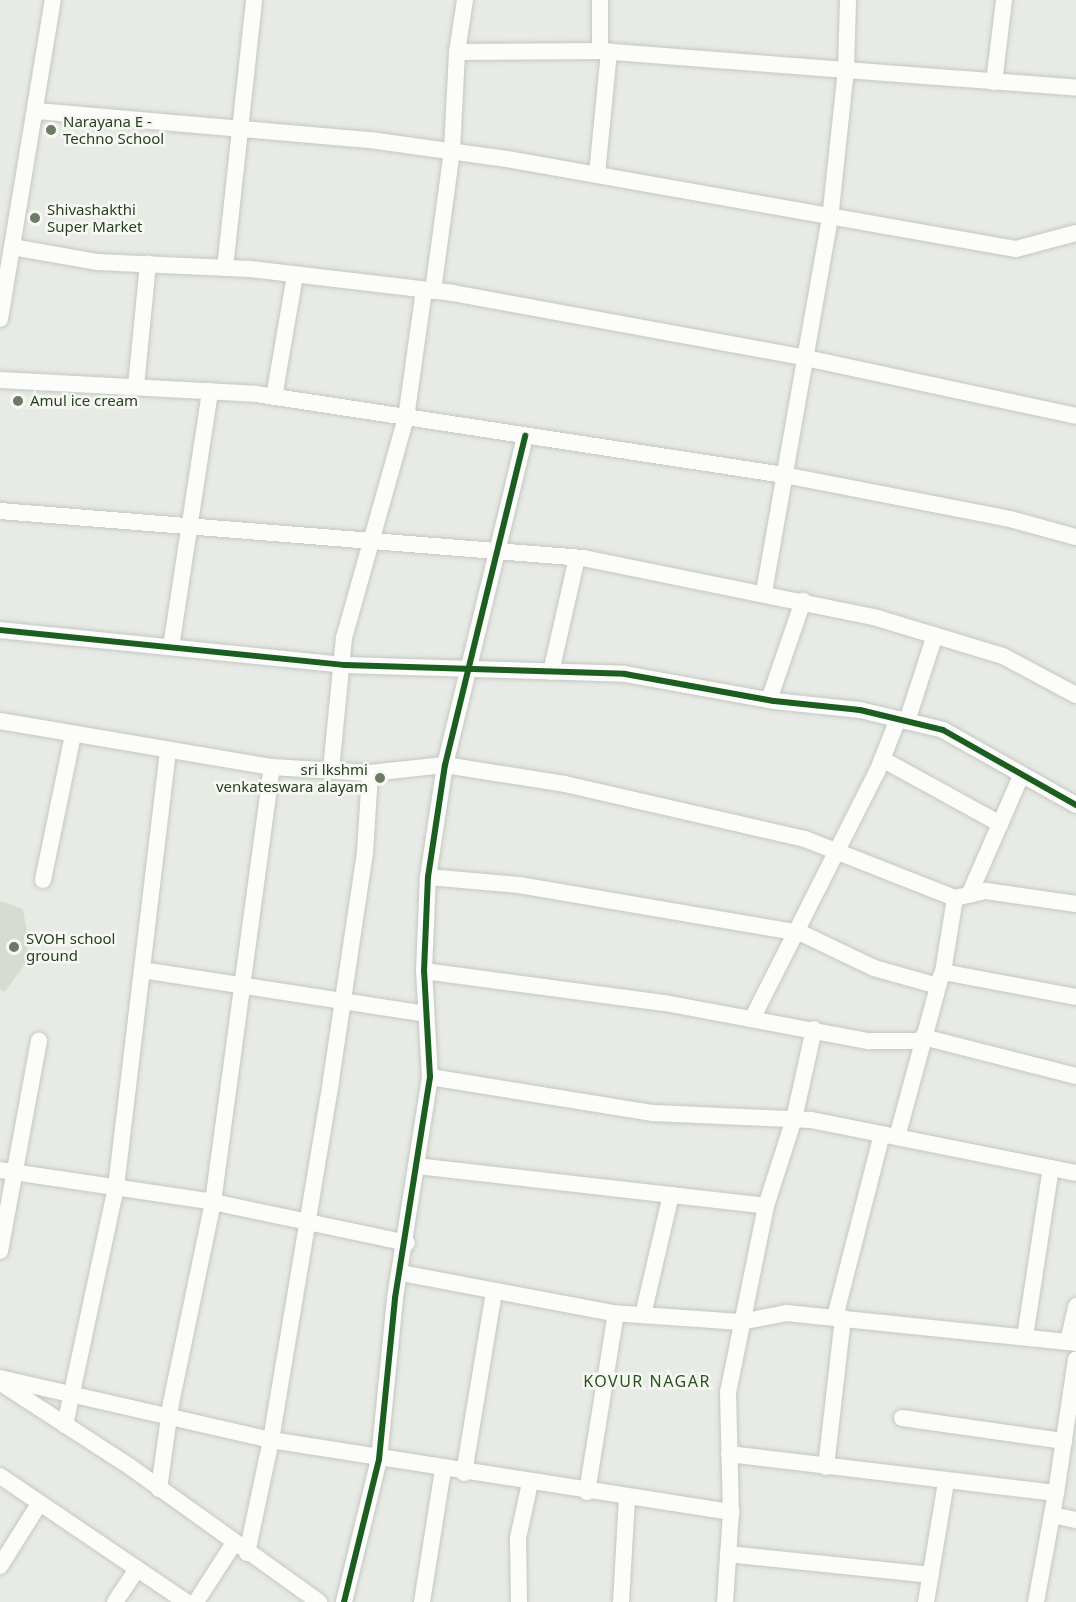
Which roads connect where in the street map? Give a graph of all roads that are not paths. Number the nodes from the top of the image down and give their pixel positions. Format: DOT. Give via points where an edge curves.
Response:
graph roads {
  1 [pos="53,0"];
  2 [pos="254,0"];
  3 [pos="465,0"];
  4 [pos="600,0"];
  5 [pos="848,0"];
  6 [pos="1004,0"];
  7 [pos="457,52"];
  8 [pos="605,52"];
  9 [pos="846,69"];
  10 [pos="994,82"];
  11 [pos="1076,88"];
  12 [pos="37,111"];
  13 [pos="244,128"];
  14 [pos="452,152"];
  15 [pos="597,174"];
  16 [pos="830,219"];
  17 [pos="1076,233"];
  18 [pos="12,247"];
  19 [pos="148,264"];
  20 [pos="225,268"];
  21 [pos="295,274"];
  22 [pos="428,290"];
  23 [pos="0,319"];
  24 [pos="806,358"];
  25 [pos="0,380"];
  26 [pos="136,386"];
  27 [pos="210,391"];
  28 [pos="274,396"];
  29 [pos="1076,417"];
  30 [pos="406,418"];
  31 [pos="525,436"];
  32 [pos="784,475"];
  33 [pos="0,511"];
  34 [pos="187,528"];
  35 [pos="1076,537"];
  36 [pos="370,542"];
  37 [pos="498,552"];
  38 [pos="577,558"];
  39 [pos="764,592"];
  40 [pos="803,601"];
  41 [pos="0,630"];
  42 [pos="935,635"];
  43 [pos="171,647"];
  44 [pos="340,664"];
  45 [pos="470,669"];
  46 [pos="551,672"];
  47 [pos="1076,695"];
  48 [pos="769,700"];
  49 [pos="902,720"];
  50 [pos="0,721"];
  51 [pos="73,735"];
  52 [pos="168,752"];
  53 [pos="882,759"];
  54 [pos="445,765"];
  55 [pos="272,767"];
  56 [pos="331,770"];
  57 [pos="370,773"];
  58 [pos="1021,776"];
  59 [pos="1076,805"];
  60 [pos="1000,824"];
  61 [pos="837,851"];
  62 [pos="428,877"];
  63 [pos="43,880"];
  64 [pos="962,896"];
  65 [pos="1076,904"];
  66 [pos="797,932"];
  67 [pos="142,970"];
  68 [pos="424,971"];
  69 [pos="940,979"];
  70 [pos="244,984"];
  71 [pos="1076,997"];
  72 [pos="343,1002"];
  73 [pos="426,1014"];
  74 [pos="753,1017"];
  75 [pos="814,1029"];
  76 [pos="922,1039"];
  77 [pos="39,1041"];
  78 [pos="1076,1076"];
  79 [pos="430,1077"];
  80 [pos="794,1119"];
  81 [pos="890,1136"];
  82 [pos="417,1166"];
  83 [pos="1051,1168"];
  84 [pos="7,1171"];
  85 [pos="1076,1173"];
  86 [pos="116,1187"];
  87 [pos="671,1195"];
  88 [pos="213,1202"];
  89 [pos="765,1206"];
  90 [pos="305,1224"];
  91 [pos="407,1243"];
  92 [pos="0,1251"];
  93 [pos="401,1273"];
  94 [pos="494,1291"];
  95 [pos="1076,1305"];
  96 [pos="616,1313"];
  97 [pos="643,1315"];
  98 [pos="839,1318"];
  99 [pos="741,1322"];
  100 [pos="1025,1337"];
  101 [pos="1072,1343"];
  102 [pos="1076,1359"];
  103 [pos="0,1380"];
  104 [pos="71,1395"];
  105 [pos="902,1418"];
  106 [pos="168,1419"];
  107 [pos="65,1425"];
  108 [pos="1069,1431"];
  109 [pos="271,1440"];
  110 [pos="729,1454"];
  111 [pos="379,1459"];
  112 [pos="826,1467"];
  113 [pos="443,1469"];
  114 [pos="464,1473"];
  115 [pos="0,1476"];
  116 [pos="946,1482"];
  117 [pos="530,1483"];
  118 [pos="159,1488"];
  119 [pos="587,1492"];
  120 [pos="1056,1493"];
  121 [pos="627,1498"];
  122 [pos="39,1504"];
  123 [pos="731,1512"];
  124 [pos="1052,1515"];
  125 [pos="1076,1520"];
  126 [pos="5,1548"];
  127 [pos="241,1548"];
  128 [pos="728,1554"];
  129 [pos="0,1566"];
  130 [pos="137,1569"];
  131 [pos="930,1575"];
  132 [pos="116,1602"];
  133 [pos="186,1602"];
  134 [pos="196,1602"];
  135 [pos="319,1602"];
  136 [pos="344,1602"];
  137 [pos="422,1602"];
  138 [pos="519,1602"];
  139 [pos="621,1602"];
  140 [pos="725,1602"];
  141 [pos="926,1602"];
  142 [pos="1036,1602"];
  1 -- 12 [label="street"];
  2 -- 13 [label="street"];
  3 -- 7 [label="street"];
  4 -- 8 [label="street"];
  5 -- 9 [label="street"];
  6 -- 10 [label="street"];
  7 -- 8 [label="street"];
  7 -- 14 [label="street"];
  8 -- 9 [label="street"];
  8 -- 15 [label="street"];
  9 -- 10 [label="street"];
  9 -- 16 [label="street"];
  10 -- 11 [label="street"];
  12 -- 13 [label="street"];
  12 -- 18 [label="street"];
  13 -- 14 [label="street"];
  13 -- 20 [label="street"];
  14 -- 15 [label="street"];
  14 -- 22 [label="street"];
  15 -- 16 [label="street"];
  16 -- 17 [label="street" via="1016,249"];
  16 -- 24 [label="street"];
  18 -- 19 [label="street" via="98,261"];
  18 -- 23 [label="street"];
  19 -- 20 [label="street"];
  19 -- 26 [label="street"];
  20 -- 21 [label="street"];
  21 -- 22 [label="street"];
  21 -- 28 [label="street"];
  22 -- 24 [label="street"];
  22 -- 30 [label="street"];
  24 -- 29 [label="street"];
  24 -- 32 [label="street"];
  25 -- 26 [label="street"];
  26 -- 27 [label="street"];
  27 -- 28 [label="street"];
  27 -- 34 [label="street"];
  28 -- 30 [label="street"];
  30 -- 31 [label="street"];
  30 -- 36 [label="street"];
  31 -- 32 [label="street"];
  31 -- 37 [label="street"];
  32 -- 35 [label="street"];
  32 -- 39 [label="street"];
  33 -- 34 [label="street"];
  34 -- 36 [label="street"];
  34 -- 43 [label="street"];
  36 -- 37 [label="street"];
  36 -- 44 [label="street"];
  37 -- 38 [label="street"];
  37 -- 45 [label="street"];
  38 -- 39 [label="street"];
  38 -- 46 [label="street"];
  39 -- 40 [label="street"];
  40 -- 42 [label="street"];
  40 -- 48 [label="street"];
  41 -- 43 [label="street"];
  42 -- 47 [label="street" via="1003,656"];
  42 -- 49 [label="street"];
  43 -- 44 [label="street"];
  44 -- 45 [label="street"];
  44 -- 56 [label="street"];
  45 -- 46 [label="street"];
  45 -- 54 [label="street"];
  46 -- 48 [label="street" via="625,674"];
  48 -- 49 [label="street"];
  49 -- 53 [label="street"];
  49 -- 58 [label="street" via="943,730"];
  50 -- 51 [label="street"];
  51 -- 52 [label="street"];
  51 -- 63 [label="street"];
  52 -- 55 [label="street"];
  52 -- 67 [label="street"];
  53 -- 60 [label="street"];
  53 -- 61 [label="street"];
  54 -- 57 [label="street"];
  54 -- 61 [label="street" via="640,800 805,839"];
  54 -- 62 [label="street"];
  55 -- 56 [label="street"];
  55 -- 70 [label="street"];
  56 -- 57 [label="street"];
  57 -- 72 [label="street" via="365,852"];
  58 -- 59 [label="street"];
  58 -- 60 [label="street"];
  60 -- 64 [label="street"];
  61 -- 64 [label="street"];
  61 -- 66 [label="street"];
  62 -- 66 [label="street" via="519,885"];
  62 -- 68 [label="street"];
  64 -- 65 [label="street" via="986,891"];
  64 -- 69 [label="street"];
  66 -- 69 [label="street" via="874,968"];
  66 -- 74 [label="street"];
  67 -- 70 [label="street"];
  67 -- 86 [label="street"];
  68 -- 73 [label="street"];
  68 -- 74 [label="street"];
  69 -- 71 [label="street"];
  69 -- 76 [label="street"];
  70 -- 72 [label="street"];
  70 -- 88 [label="street"];
  72 -- 73 [label="street"];
  72 -- 90 [label="street"];
  73 -- 79 [label="street"];
  74 -- 75 [label="street"];
  75 -- 76 [label="street" via="869,1041"];
  75 -- 80 [label="street"];
  76 -- 78 [label="street"];
  76 -- 81 [label="street"];
  77 -- 84 [label="street"];
  79 -- 80 [label="street" via="653,1113"];
  79 -- 82 [label="street"];
  80 -- 81 [label="street"];
  80 -- 89 [label="street"];
  81 -- 83 [label="street"];
  81 -- 98 [label="street"];
  82 -- 87 [label="street"];
  82 -- 91 [label="street"];
  83 -- 85 [label="street"];
  83 -- 100 [label="street"];
  84 -- 86 [label="street"];
  84 -- 92 [label="street"];
  86 -- 88 [label="street"];
  86 -- 104 [label="street"];
  87 -- 89 [label="street"];
  87 -- 97 [label="street"];
  88 -- 90 [label="street"];
  88 -- 106 [label="street"];
  89 -- 99 [label="street"];
  90 -- 91 [label="street"];
  90 -- 109 [label="street"];
  91 -- 93 [label="street"];
  93 -- 94 [label="street"];
  93 -- 111 [label="street"];
  94 -- 96 [label="street"];
  94 -- 114 [label="street"];
  95 -- 101 [label="street"];
  96 -- 97 [label="street"];
  96 -- 119 [label="street"];
  97 -- 99 [label="street"];
  98 -- 99 [label="street" via="788,1313"];
  98 -- 100 [label="street"];
  98 -- 112 [label="street"];
  99 -- 110 [label="street" via="728,1392"];
  100 -- 101 [label="street"];
  102 -- 108 [label="street"];
  103 -- 104 [label="street"];
  103 -- 107 [label="street"];
  104 -- 106 [label="street"];
  104 -- 107 [label="street"];
  105 -- 108 [label="street"];
  106 -- 109 [label="street"];
  106 -- 118 [label="street"];
  107 -- 118 [label="street"];
  108 -- 120 [label="street"];
  109 -- 111 [label="street"];
  109 -- 127 [label="street"];
  110 -- 112 [label="street"];
  110 -- 123 [label="street"];
  111 -- 113 [label="street"];
  111 -- 136 [label="street"];
  112 -- 116 [label="street"];
  113 -- 114 [label="street"];
  113 -- 137 [label="street"];
  114 -- 117 [label="street"];
  115 -- 122 [label="street"];
  116 -- 120 [label="street"];
  116 -- 131 [label="street"];
  117 -- 119 [label="street"];
  117 -- 138 [label="street" via="518,1538"];
  118 -- 127 [label="street"];
  119 -- 121 [label="street"];
  120 -- 124 [label="street"];
  121 -- 123 [label="street"];
  121 -- 139 [label="street"];
  122 -- 126 [label="street"];
  122 -- 130 [label="street"];
  123 -- 128 [label="street"];
  124 -- 125 [label="street"];
  124 -- 142 [label="street"];
  126 -- 129 [label="street"];
  127 -- 134 [label="street"];
  127 -- 135 [label="street"];
  128 -- 131 [label="street"];
  128 -- 140 [label="street"];
  130 -- 132 [label="street"];
  130 -- 133 [label="street"];
  131 -- 141 [label="street"];
}
